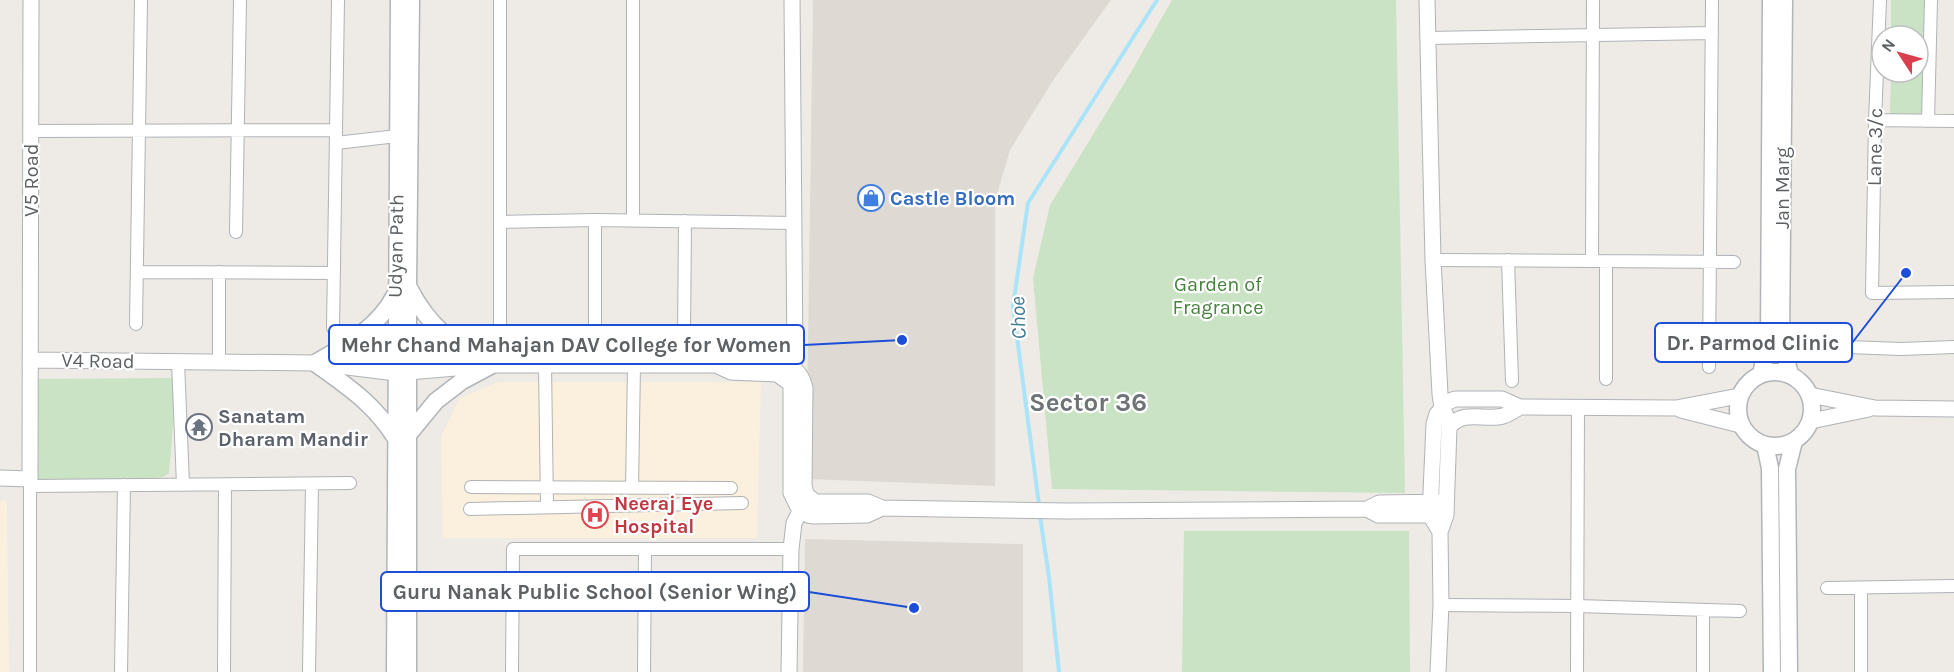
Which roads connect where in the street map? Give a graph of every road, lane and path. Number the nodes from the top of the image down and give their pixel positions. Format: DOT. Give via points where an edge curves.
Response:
graph roads {
  1 [pos="31,0"];
  2 [pos="141,0"];
  3 [pos="240,0"];
  4 [pos="338,0"];
  5 [pos="399,0"];
  6 [pos="411,0"];
  7 [pos="500,0"];
  8 [pos="633,0"];
  9 [pos="792,0"];
  10 [pos="1427,0"];
  11 [pos="1593,0"];
  12 [pos="1712,0"];
  13 [pos="1771,0"];
  14 [pos="1784,0"];
  15 [pos="1880,0"];
  16 [pos="1931,0"];
  17 [pos="1712,33"];
  18 [pos="1593,35"];
  19 [pos="1428,38"];
  20 [pos="1875,120"];
  21 [pos="1954,120"];
  22 [pos="1928,121"];
  23 [pos="139,130"];
  24 [pos="238,130"];
  25 [pos="336,130"];
  26 [pos="31,131"];
  27 [pos="397,136"];
  28 [pos="336,143"];
  29 [pos="595,220"];
  30 [pos="633,221"];
  31 [pos="685,221"];
  32 [pos="500,222"];
  33 [pos="794,222"];
  34 [pos="236,232"];
  35 [pos="1433,260"];
  36 [pos="1508,260"];
  37 [pos="1592,261"];
  38 [pos="1606,261"];
  39 [pos="1710,261"];
  40 [pos="1734,262"];
  41 [pos="137,272"];
  42 [pos="219,272"];
  43 [pos="334,273"];
  44 [pos="402,290"];
  45 [pos="1954,292"];
  46 [pos="136,324"];
  47 [pos="333,328"];
  48 [pos="684,339"];
  49 [pos="596,340"];
  50 [pos="1847,347"];
  51 [pos="1954,347"];
  52 [pos="402,354"];
  53 [pos="30,360"];
  54 [pos="178,362"];
  55 [pos="219,362"];
  56 [pos="486,362"];
  57 [pos="315,363"];
  58 [pos="545,365"];
  59 [pos="634,365"];
  60 [pos="1709,367"];
  61 [pos="402,372"];
  62 [pos="790,374"];
  63 [pos="1761,374"];
  64 [pos="1790,374"];
  65 [pos="1606,379"];
  66 [pos="1512,381"];
  67 [pos="1810,394"];
  68 [pos="1739,396"];
  69 [pos="1520,407"];
  70 [pos="1578,407"];
  71 [pos="1442,408"];
  72 [pos="1676,408"];
  73 [pos="1875,408"];
  74 [pos="1954,409"];
  75 [pos="1811,421"];
  76 [pos="1451,425"];
  77 [pos="1740,425"];
  78 [pos="402,436"];
  79 [pos="1794,441"];
  80 [pos="1765,445"];
  81 [pos="0,478"];
  82 [pos="30,482"];
  83 [pos="350,483"];
  84 [pos="312,484"];
  85 [pos="124,485"];
  86 [pos="183,485"];
  87 [pos="225,485"];
  88 [pos="471,487"];
  89 [pos="545,487"];
  90 [pos="632,488"];
  91 [pos="730,488"];
  92 [pos="742,503"];
  93 [pos="804,503"];
  94 [pos="547,506"];
  95 [pos="470,509"];
  96 [pos="1438,509"];
  97 [pos="645,549"];
  98 [pos="791,549"];
  99 [pos="1954,586"];
  100 [pos="1827,588"];
  101 [pos="1861,588"];
  102 [pos="1441,605"];
  103 [pos="1577,606"];
  104 [pos="1703,610"];
  105 [pos="1740,611"];
  106 [pos="30,672"];
  107 [pos="121,672"];
  108 [pos="224,672"];
  109 [pos="309,672"];
  110 [pos="395,672"];
  111 [pos="408,672"];
  112 [pos="512,672"];
  113 [pos="644,672"];
  114 [pos="789,672"];
  115 [pos="1438,672"];
  116 [pos="1577,672"];
  117 [pos="1703,672"];
  118 [pos="1772,672"];
  119 [pos="1789,672"];
  120 [pos="1861,672"];
  1 -- 26 [label="street, V5 Road"];
  2 -- 23 [label="street"];
  3 -- 24 [label="street"];
  4 -- 25 [label="street"];
  5 -- 27 [label="main road, Udyan Path"];
  6 -- 44 [label="main road, Udyan Path"];
  7 -- 32 [label="street"];
  8 -- 30 [label="street"];
  9 -- 33 [label="street"];
  10 -- 19 [label="street"];
  11 -- 18 [label="street"];
  12 -- 17 [label="street"];
  13 -- 63 [label="main road, Jan Marg" via="1769,339"];
  14 -- 64 [label="main road, Jan Marg" via="1781,340"];
  15 -- 20 [label="street, Lane 3/c"];
  16 -- 22 [label="street"];
  17 -- 18 [label="street"];
  17 -- 39 [label="street"];
  18 -- 19 [label="street"];
  18 -- 37 [label="street"];
  19 -- 35 [label="street"];
  20 -- 22 [label="street"];
  20 -- 45 [label="street, Lane 3/c" via="1872,293"];
  21 -- 22 [label="street"];
  23 -- 24 [label="street"];
  23 -- 26 [label="street"];
  23 -- 41 [label="street"];
  24 -- 25 [label="street"];
  24 -- 34 [label="street"];
  25 -- 28 [label="street"];
  26 -- 53 [label="street, V5 Road"];
  27 -- 28 [label="street"];
  27 -- 44 [label="main road, Udyan Path"];
  28 -- 43 [label="street"];
  29 -- 30 [label="street"];
  29 -- 32 [label="street"];
  29 -- 49 [label="street"];
  30 -- 31 [label="street"];
  31 -- 33 [label="street"];
  31 -- 48 [label="street"];
  32 -- 56 [label="street" via="500,331 487,340"];
  33 -- 62 [label="street"];
  35 -- 36 [label="street"];
  35 -- 71 [label="street"];
  36 -- 37 [label="street"];
  36 -- 66 [label="street"];
  37 -- 38 [label="street"];
  38 -- 39 [label="street"];
  38 -- 65 [label="street"];
  39 -- 40 [label="street"];
  39 -- 60 [label="street"];
  41 -- 42 [label="street"];
  41 -- 46 [label="street"];
  42 -- 43 [label="street"];
  42 -- 55 [label="street"];
  43 -- 47 [label="street"];
  44 -- 52 [label="main road, Udyan Path"];
  44 -- 56 [label="main road" via="440,331"];
  44 -- 57 [label="main road" via="383,314 349,343"];
  50 -- 51 [label="street"];
  52 -- 56 [label="street"];
  52 -- 57 [label="street"];
  52 -- 61 [label="main road, Udyan Path"];
  53 -- 54 [label="street, V4 Road"];
  53 -- 82 [label="street"];
  54 -- 55 [label="street, V4 Road"];
  54 -- 86 [label="street"];
  55 -- 57 [label="street, V4 Road"];
  56 -- 58 [label="street"];
  56 -- 61 [label="street"];
  56 -- 78 [label="main road" via="436,401"];
  57 -- 61 [label="street"];
  57 -- 78 [label="main road" via="359,395"];
  58 -- 59 [label="street"];
  58 -- 89 [label="street"];
  59 -- 62 [label="street" via="716,365 731,372"];
  59 -- 90 [label="street"];
  61 -- 78 [label="main road, Udyan Path"];
  62 -- 93 [label="street" via="803,379 805,388"];
  63 -- 64 [label="main road"];
  63 -- 68 [label="main road" via="1747,383"];
  64 -- 67 [label="main road"];
  67 -- 73 [label="street"];
  67 -- 75 [label="main road"];
  68 -- 72 [label="street"];
  68 -- 77 [label="main road"];
  69 -- 70 [label="street"];
  69 -- 71 [label="street" via="1502,399 1455,399"];
  69 -- 76 [label="street" via="1502,416 1463,417"];
  70 -- 72 [label="street"];
  70 -- 103 [label="street"];
  71 -- 76 [label="street"];
  71 -- 96 [label="street" via="1434,424"];
  72 -- 77 [label="street"];
  73 -- 74 [label="street"];
  73 -- 75 [label="street"];
  75 -- 79 [label="main road"];
  76 -- 96 [label="street"];
  77 -- 80 [label="main road" via="1749,437"];
  78 -- 110 [label="main road, Udyan Path"];
  78 -- 111 [label="main road, Udyan Path"];
  79 -- 80 [label="main road" via="1776,447"];
  79 -- 119 [label="main road" via="1787,469"];
  80 -- 118 [label="main road" via="1770,468"];
  81 -- 82 [label="street"];
  82 -- 85 [label="street"];
  82 -- 106 [label="street"];
  83 -- 84 [label="street"];
  84 -- 87 [label="street"];
  84 -- 109 [label="street"];
  85 -- 86 [label="street"];
  85 -- 107 [label="street"];
  86 -- 87 [label="street"];
  87 -- 108 [label="street"];
  88 -- 89 [label="street"];
  89 -- 90 [label="street"];
  89 -- 94 [label="street"];
  90 -- 91 [label="street"];
  92 -- 94 [label="street"];
  93 -- 96 [label="street" via="808,515 824,516 867,514 882,508 1367,509 1379,503"];
  93 -- 98 [label="street" via="794,523"];
  94 -- 95 [label="street"];
  96 -- 102 [label="street"];
  97 -- 98 [label="street"];
  97 -- 112 [label="street" via="513,549"];
  97 -- 113 [label="street"];
  98 -- 114 [label="street"];
  99 -- 101 [label="street"];
  100 -- 101 [label="street"];
  101 -- 120 [label="street"];
  102 -- 103 [label="street"];
  102 -- 115 [label="street"];
  103 -- 104 [label="street"];
  103 -- 116 [label="street"];
  104 -- 105 [label="street"];
  104 -- 117 [label="street"];
}
